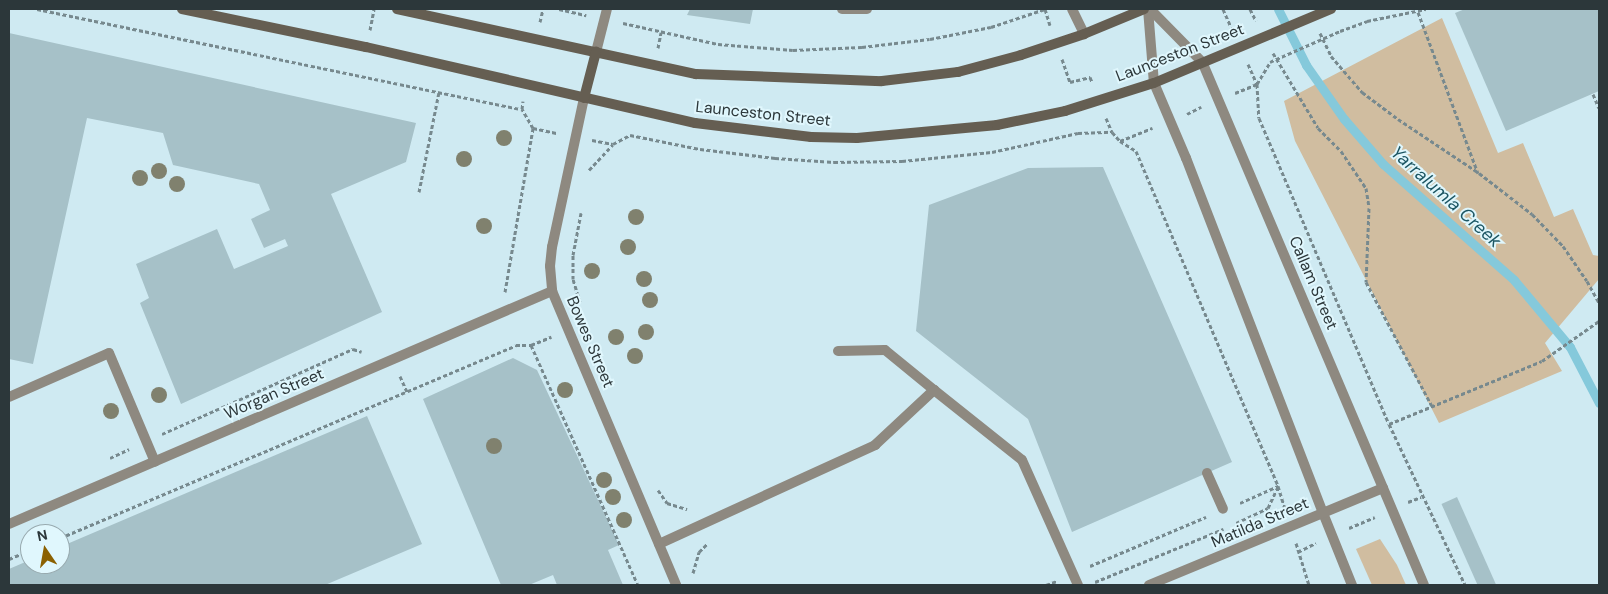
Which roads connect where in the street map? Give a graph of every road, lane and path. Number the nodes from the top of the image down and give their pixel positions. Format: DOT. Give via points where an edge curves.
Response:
graph roads {
  1 [pos="37,9"];
  2 [pos="182,9"];
  3 [pos="397,9"];
  4 [pos="559,9"];
  5 [pos="842,9"];
  6 [pos="867,9"];
  7 [pos="1046,9"];
  8 [pos="1072,9"];
  9 [pos="1144,9"];
  10 [pos="1149,9"];
  11 [pos="1250,9"];
  12 [pos="1330,9"];
  13 [pos="1426,9"];
  14 [pos="1418,12"];
  15 [pos="606,14"];
  16 [pos="1253,15"];
  17 [pos="1084,34"];
  18 [pos="596,52"];
  19 [pos="1332,56"];
  20 [pos="1202,62"];
  21 [pos="1282,71"];
  22 [pos="1090,77"];
  23 [pos="1070,82"];
  24 [pos="1154,83"];
  25 [pos="439,92"];
  26 [pos="1593,94"];
  27 [pos="584,98"];
  28 [pos="1599,108"];
  29 [pos="1479,173"];
  30 [pos="588,178"];
  31 [pos="419,192"];
  32 [pos="582,207"];
  33 [pos="552,291"];
  34 [pos="505,294"];
  35 [pos="1599,303"];
  36 [pos="583,310"];
  37 [pos="1599,321"];
  38 [pos="353,349"];
  39 [pos="838,352"];
  40 [pos="934,390"];
  41 [pos="9,398"];
  42 [pos="1432,406"];
  43 [pos="1389,424"];
  44 [pos="146,441"];
  45 [pos="103,461"];
  46 [pos="155,462"];
  47 [pos="1207,473"];
  48 [pos="654,485"];
  49 [pos="1278,486"];
  50 [pos="1383,488"];
  51 [pos="1421,496"];
  52 [pos="1392,509"];
  53 [pos="1223,510"];
  54 [pos="1322,513"];
  55 [pos="9,524"];
  56 [pos="1235,524"];
  57 [pos="700,525"];
  58 [pos="1226,528"];
  59 [pos="70,534"];
  60 [pos="1332,536"];
  61 [pos="659,544"];
  62 [pos="1298,552"];
  63 [pos="1073,574"];
  64 [pos="695,579"];
  65 [pos="638,585"];
  66 [pos="676,585"];
  67 [pos="1078,585"];
  68 [pos="1088,585"];
  69 [pos="1149,585"];
  70 [pos="1352,585"];
  71 [pos="1424,585"];
  72 [pos="1465,585"];
  1 -- 25 [label="path"];
  2 -- 27 [label="main road, Launceston Street"];
  3 -- 18 [label="main road, Launceston Street"];
  4 -- 15 [label="path"];
  5 -- 6 [label="street"];
  7 -- 15 [label="path" via="991,27 930,40 793,50 718,44"];
  8 -- 17 [label="street"];
  9 -- 17 [label="main road, Launceston Street"];
  10 -- 20 [label="street, Callam Street"];
  10 -- 24 [label="street, Callam Street"];
  11 -- 16 [label="path"];
  12 -- 20 [label="main road, Launceston Street"];
  13 -- 14 [label="path"];
  14 -- 29 [label="path"];
  14 -- 43 [label="path" via="1367,21 1270,62 1257,84 1259,118"];
  15 -- 18 [label="street"];
  17 -- 18 [label="main road, Launceston Street" via="958,72 882,81 696,74"];
  18 -- 27 [label="main road"];
  19 -- 29 [label="path" via="1362,92"];
  20 -- 24 [label="main road, Launceston Street"];
  20 -- 50 [label="street, Callam Street"];
  21 -- 42 [label="path" via="1318,128 1341,151 1366,188 1370,208 1366,282"];
  22 -- 23 [label="path"];
  24 -- 27 [label="main road, Launceston Street" via="1065,111 997,125 857,138 812,137 695,123"];
  24 -- 54 [label="street, Callam Street" via="1186,158"];
  25 -- 31 [label="path"];
  25 -- 34 [label="path" via="522,109 533,128"];
  26 -- 28 [label="path"];
  27 -- 33 [label="street, Bowes Street" via="552,248"];
  29 -- 35 [label="path" via="1538,220 1563,246"];
  30 -- 49 [label="path" via="590,168 613,144 630,135 700,149 834,162 902,161 992,152 1078,133 1112,132 1136,150"];
  32 -- 36 [label="path" via="573,256 573,278"];
  33 -- 46 [label="street, Worgan Street"];
  33 -- 61 [label="street, Bowes Street"];
  37 -- 42 [label="path" via="1542,361"];
  38 -- 44 [label="path"];
  39 -- 40 [label="street" via="885,350"];
  40 -- 57 [label="street" via="874,444"];
  40 -- 63 [label="street" via="1022,460"];
  41 -- 44 [label="street" via="108,353"];
  42 -- 43 [label="path"];
  43 -- 51 [label="path"];
  44 -- 45 [label="path"];
  44 -- 46 [label="street"];
  46 -- 55 [label="street, Worgan Street"];
  47 -- 53 [label="street"];
  48 -- 57 [label="path" via="667,503 694,512"];
  49 -- 53 [label="path"];
  49 -- 56 [label="path" via="1268,508"];
  50 -- 52 [label="street, Callam Street"];
  50 -- 54 [label="street, Matilda Street"];
  51 -- 52 [label="path"];
  51 -- 72 [label="path"];
  52 -- 60 [label="path"];
  52 -- 71 [label="street, Callam Street"];
  53 -- 63 [label="path"];
  54 -- 60 [label="street, Callam Street"];
  54 -- 69 [label="street, Matilda Street"];
  57 -- 61 [label="street"];
  57 -- 64 [label="path" via="708,543 699,552 692,572"];
  58 -- 68 [label="path"];
  59 -- 65 [label="path" via="516,345 531,345"];
  60 -- 62 [label="path"];
  60 -- 70 [label="street, Callam Street"];
  61 -- 66 [label="street, Bowes Street"];
  63 -- 67 [label="street"];
}
